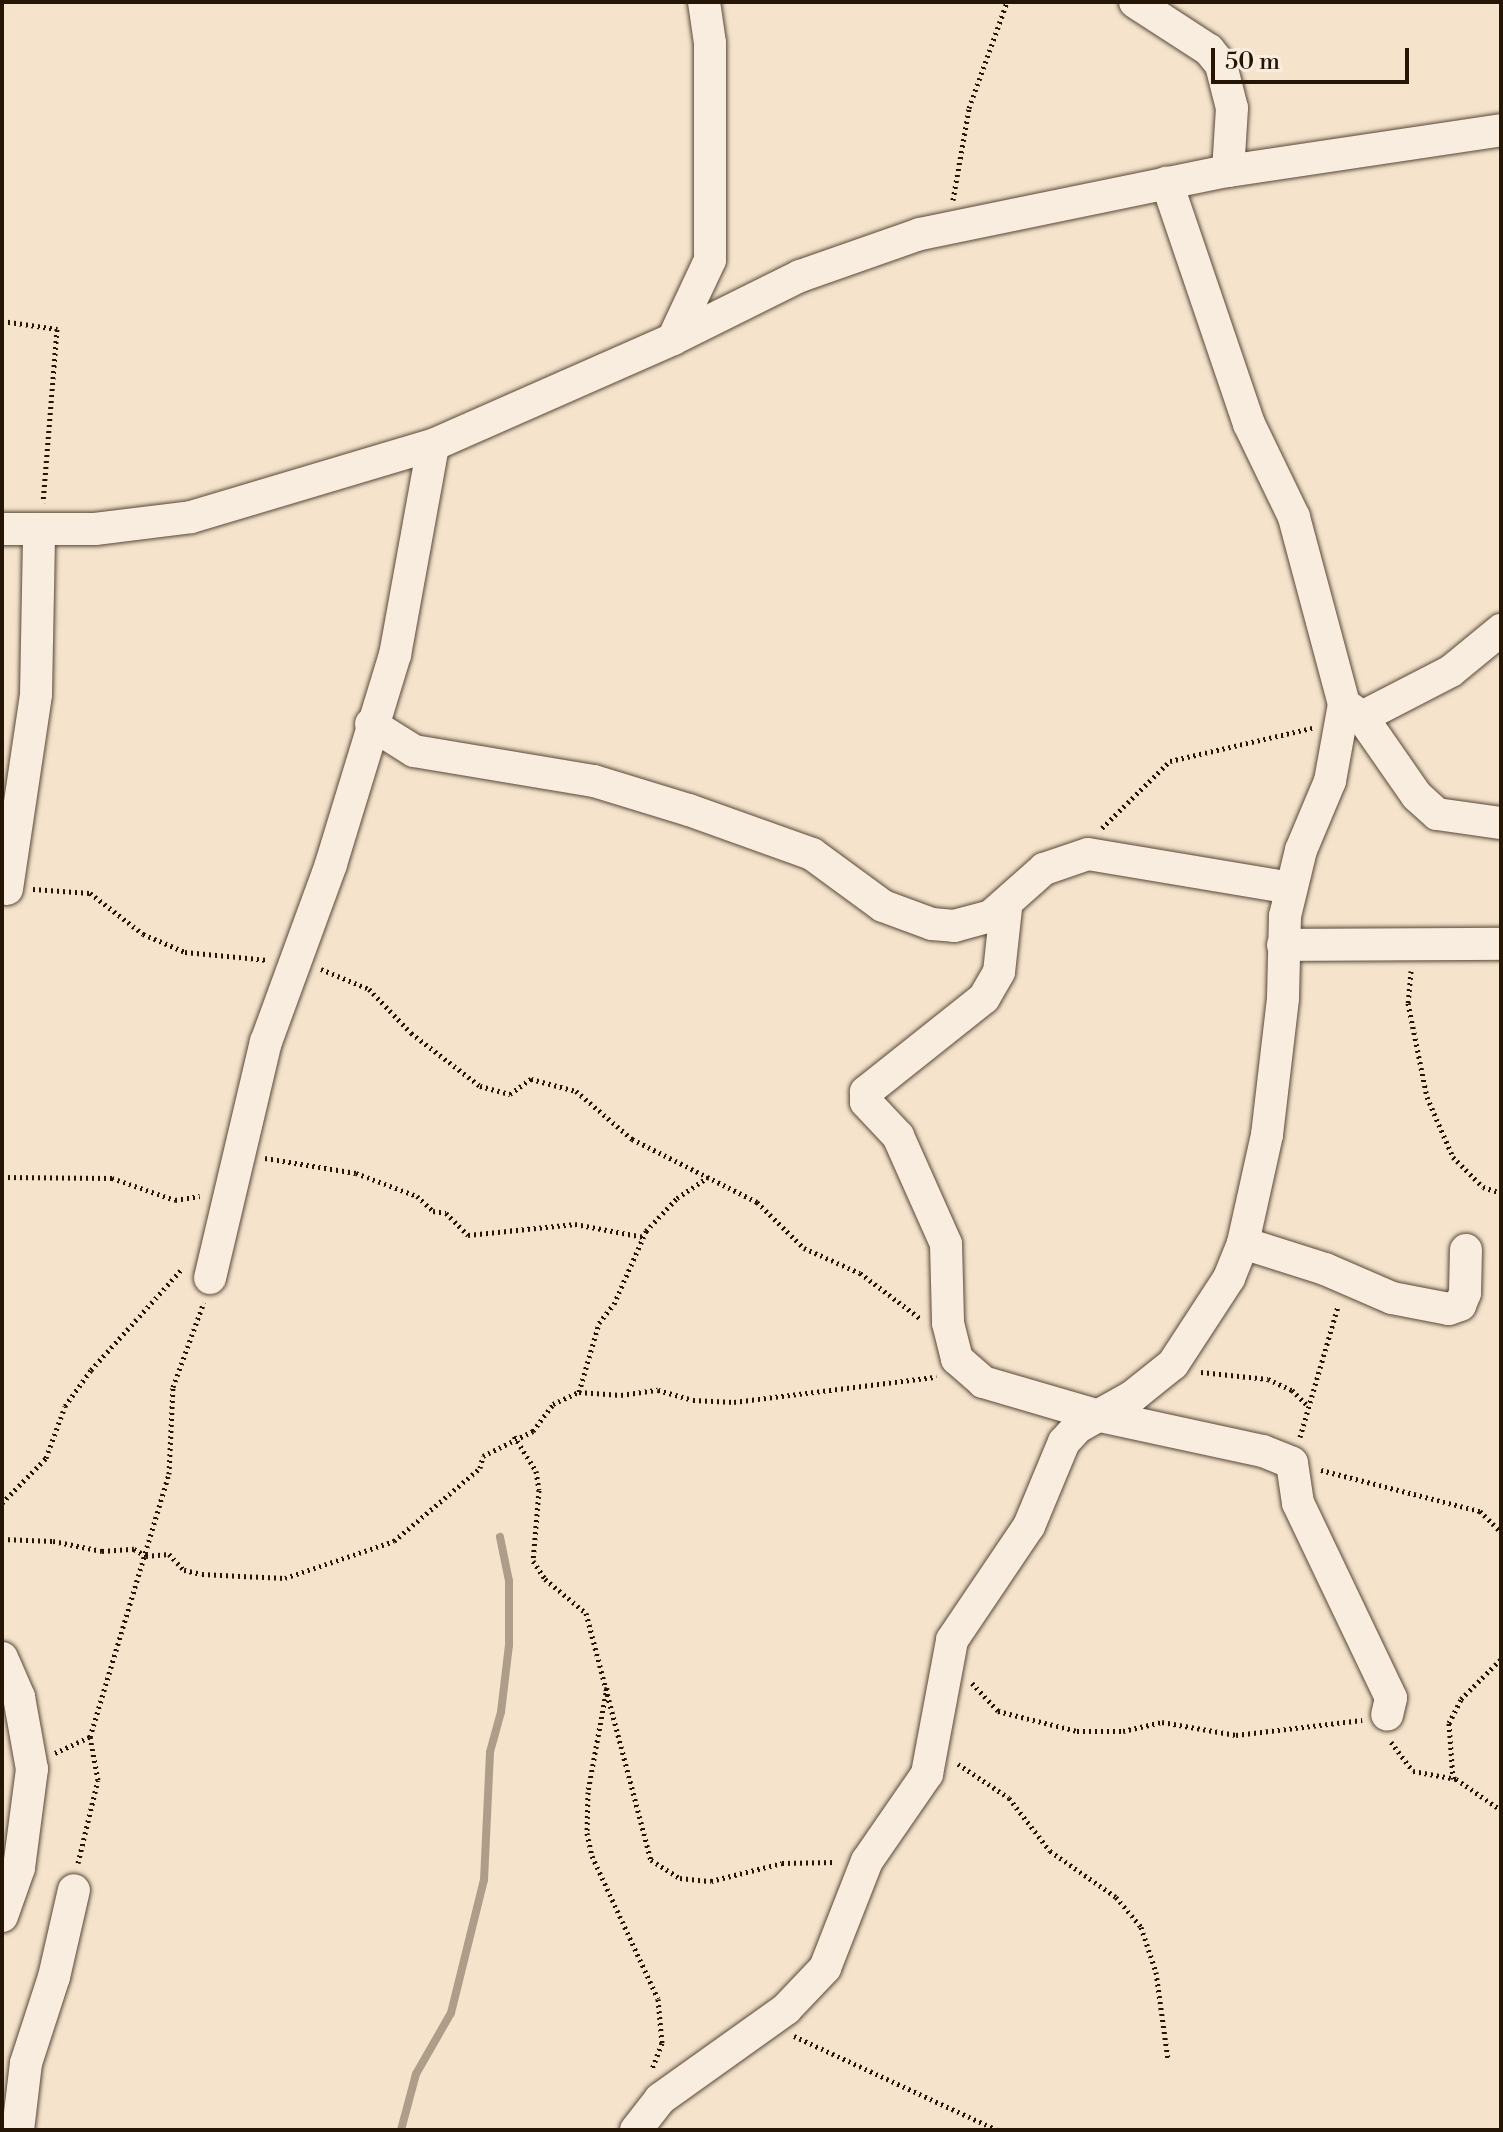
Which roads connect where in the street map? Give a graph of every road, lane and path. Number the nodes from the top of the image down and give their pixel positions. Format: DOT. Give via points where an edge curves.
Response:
graph roads {
  1 [pos="704,2"];
  2 [pos="1007,2"];
  3 [pos="1135,2"];
  4 [pos="1501,130"];
  5 [pos="1228,171"];
  6 [pos="1167,183"];
  7 [pos="951,228"];
  8 [pos="2,321"];
  9 [pos="673,339"];
  10 [pos="433,445"];
  11 [pos="2,529"];
  12 [pos="39,531"];
  13 [pos="1501,630"];
  14 [pos="1350,714"];
  15 [pos="371,724"];
  16 [pos="1501,823"];
  17 [pos="1066,859"];
  18 [pos="1291,888"];
  19 [pos="7,889"];
  20 [pos="1006,908"];
  21 [pos="1501,944"];
  22 [pos="1283,945"];
  23 [pos="1413,946"];
  24 [pos="291,962"];
  25 [pos="241,1155"];
  26 [pos="2,1177"];
  27 [pos="709,1177"];
  28 [pos="229,1190"];
  29 [pos="1501,1193"];
  30 [pos="644,1237"];
  31 [pos="1243,1243"];
  32 [pos="1466,1250"];
  33 [pos="210,1278"];
  34 [pos="1352,1283"];
  35 [pos="951,1341"];
  36 [pos="1173,1364"];
  37 [pos="968,1374"];
  38 [pos="579,1392"];
  39 [pos="1308,1406"];
  40 [pos="1096,1415"];
  41 [pos="514,1436"];
  42 [pos="1292,1463"];
  43 [pos="2,1503"];
  44 [pos="1501,1532"];
  45 [pos="2,1539"];
  46 [pos="146,1556"];
  47 [pos="2,1658"];
  48 [pos="1501,1659"];
  49 [pos="971,1680"];
  50 [pos="607,1685"];
  51 [pos="1387,1715"];
  52 [pos="937,1734"];
  53 [pos="1453,1779"];
  54 [pos="1501,1810"];
  55 [pos="867,1861"];
  56 [pos="74,1890"];
  57 [pos="2,1916"];
  58 [pos="757,2031"];
  59 [pos="1168,2060"];
  60 [pos="646,2078"];
  61 [pos="18,2130"];
  62 [pos="636,2130"];
  63 [pos="997,2130"];
  1 -- 9 [label="street" via="714,222 710,260"];
  2 -- 7 [label="path" via="960,143"];
  3 -- 5 [label="street" via="1209,50 1221,65 1232,108"];
  4 -- 5 [label="street"];
  5 -- 6 [label="street"];
  6 -- 7 [label="street"];
  6 -- 14 [label="street" via="1249,424 1294,517"];
  7 -- 9 [label="street" via="800,276"];
  8 -- 12 [label="path" via="57,329"];
  9 -- 10 [label="street"];
  10 -- 12 [label="street" via="191,517"];
  10 -- 15 [label="street" via="395,655"];
  11 -- 12 [label="street"];
  12 -- 19 [label="street" via="36,694"];
  13 -- 14 [label="street" via="1451,671"];
  14 -- 16 [label="street" via="1437,814"];
  14 -- 17 [label="path" via="1170,761 1130,805"];
  14 -- 18 [label="street"];
  15 -- 20 [label="street" via="414,751 594,781 812,854 883,906 932,924 970,923"];
  15 -- 24 [label="street" via="331,864"];
  17 -- 18 [label="street" via="1102,856"];
  17 -- 20 [label="street" via="1025,882"];
  18 -- 22 [label="street"];
  19 -- 24 [label="path" via="90,893 143,934 185,952"];
  20 -- 35 [label="street" via="1006,945 984,998 866,1092 866,1102 898,1136 946,1244"];
  21 -- 23 [label="street"];
  22 -- 23 [label="street"];
  22 -- 31 [label="street" via="1283,998 1267,1135"];
  23 -- 29 [label="path" via="1408,1003 1427,1097 1453,1157 1483,1187"];
  24 -- 25 [label="street"];
  24 -- 27 [label="path" via="332,971 369,989 411,1033 480,1086 510,1094 531,1079 576,1091 632,1139"];
  25 -- 28 [label="street"];
  25 -- 30 [label="path" via="356,1173 417,1196 433,1211 446,1213 468,1235 575,1224"];
  26 -- 28 [label="path" via="112,1178 175,1200"];
  27 -- 30 [label="path" via="670,1204"];
  27 -- 35 [label="path" via="757,1202 804,1248 860,1273"];
  28 -- 33 [label="street"];
  30 -- 38 [label="path" via="614,1304 599,1323"];
  31 -- 34 [label="street"];
  31 -- 36 [label="street" via="1229,1278"];
  32 -- 34 [label="street" via="1465,1293 1460,1305 1449,1309 1392,1298"];
  33 -- 43 [label="path" via="189,1262 91,1370 65,1406 46,1458"];
  33 -- 46 [label="path" via="201,1317 173,1387 169,1474"];
  34 -- 39 [label="path" via="1326,1340"];
  35 -- 37 [label="street"];
  36 -- 39 [label="path" via="1268,1379 1292,1390"];
  36 -- 40 [label="street" via="1133,1396"];
  37 -- 38 [label="path" via="734,1402 693,1400 658,1390 621,1395"];
  37 -- 40 [label="street"];
  38 -- 41 [label="path" via="553,1404 533,1431"];
  39 -- 42 [label="path"];
  40 -- 42 [label="street" via="1263,1451"];
  40 -- 52 [label="street" via="1064,1442 1029,1526 952,1640 939,1693"];
  41 -- 46 [label="path" via="483,1456 480,1468 394,1541 285,1578 202,1574 184,1570 169,1554"];
  41 -- 50 [label="path" via="537,1480 533,1561 545,1579 586,1613"];
  42 -- 44 [label="path" via="1480,1511"];
  42 -- 51 [label="street" via="1298,1503 1391,1698"];
  45 -- 46 [label="path" via="53,1541 102,1551 134,1549"];
  46 -- 56 [label="path" via="90,1737 98,1780"];
  47 -- 57 [label="street" via="19,1697 32,1769 19,1868"];
  48 -- 53 [label="path" via="1461,1699 1449,1723"];
  49 -- 51 [label="path" via="998,1711 1077,1731 1123,1731 1162,1722 1248,1735"];
  50 -- 55 [label="path" via="644,1842 665,1873 711,1881 782,1863"];
  50 -- 60 [label="path" via="587,1833 592,1856 658,1999 662,2043"];
  51 -- 53 [label="path" via="1389,1738 1413,1771"];
  52 -- 55 [label="street" via="927,1774"];
  52 -- 59 [label="path" via="966,1771 1009,1798 1050,1851 1116,1897 1141,1927 1156,1972"];
  53 -- 54 [label="path"];
  55 -- 58 [label="street" via="825,1968 810,1988"];
  56 -- 61 [label="street" via="26,2063"];
  58 -- 62 [label="street" via="660,2099"];
  58 -- 63 [label="path" via="809,2040 848,2065"];
}
